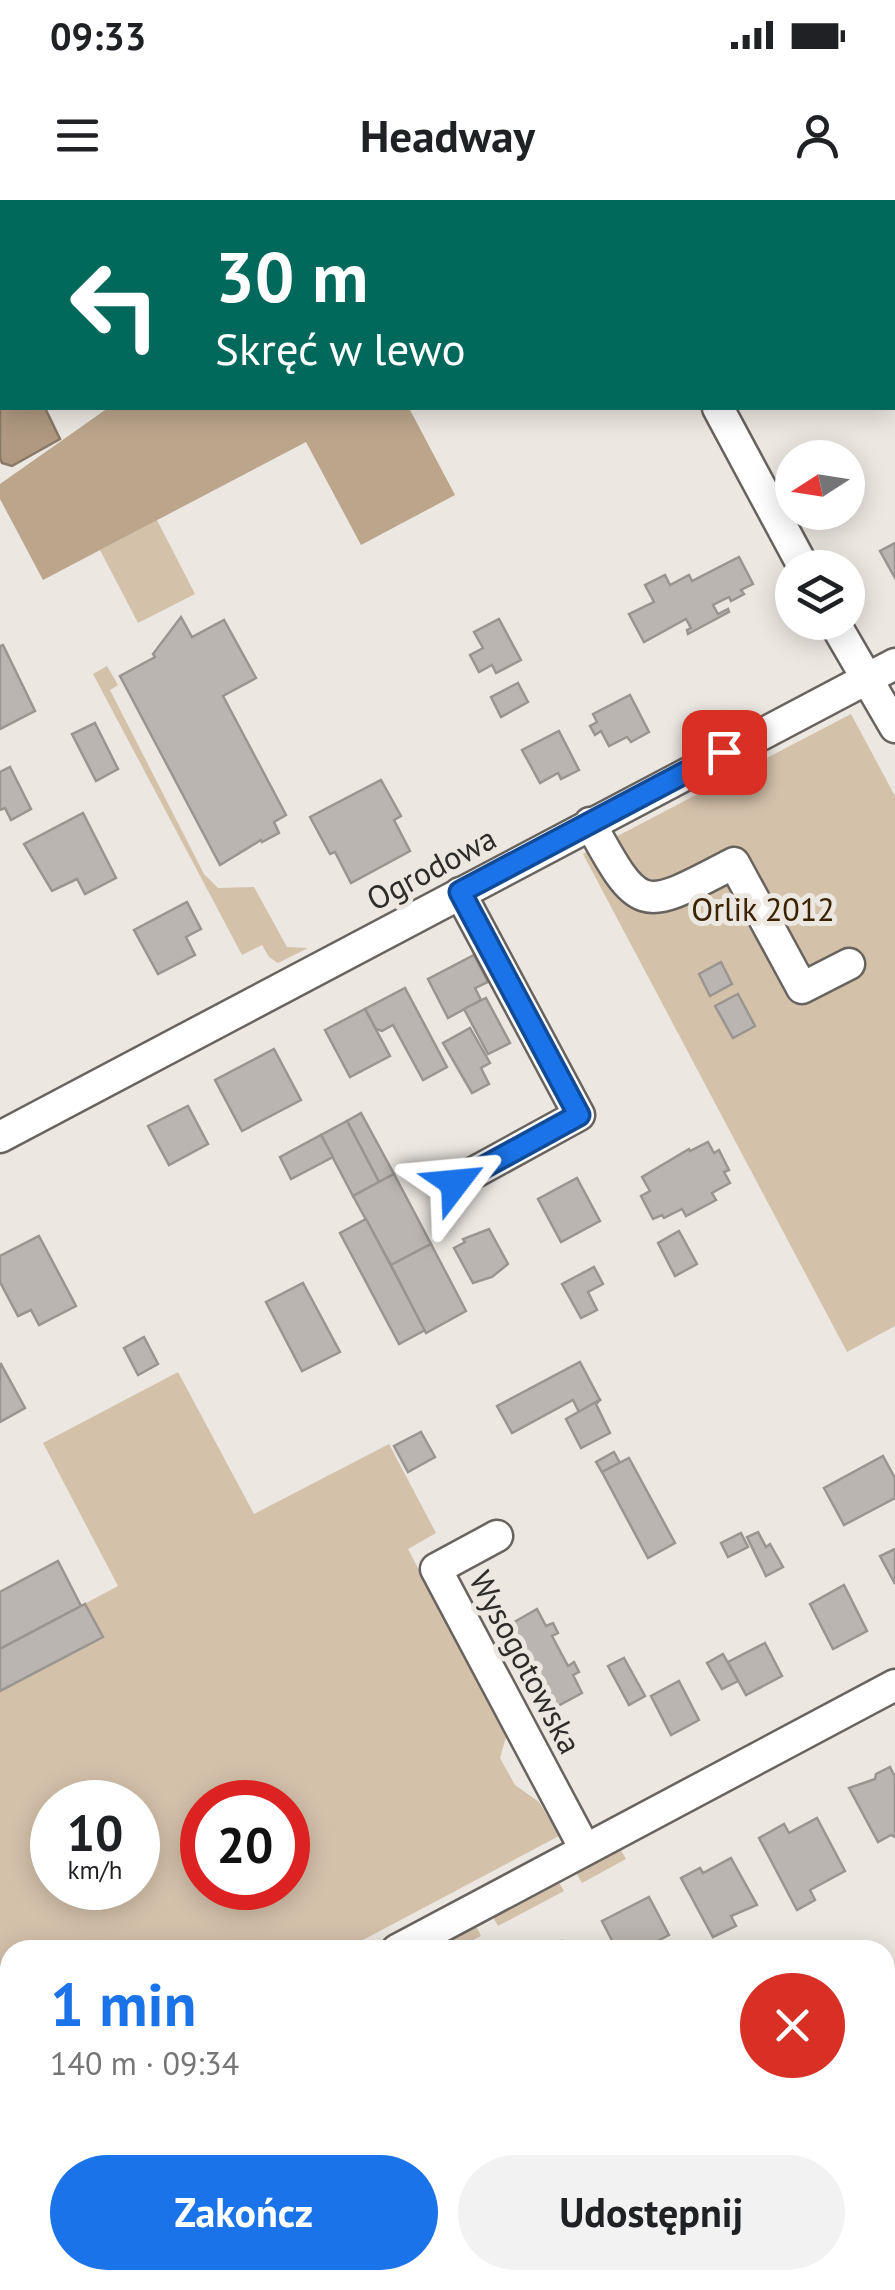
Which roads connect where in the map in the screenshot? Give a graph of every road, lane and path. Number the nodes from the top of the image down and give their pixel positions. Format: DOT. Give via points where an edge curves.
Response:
graph roads {
  1 [pos="719,410"];
  2 [pos="794,550"];
  3 [pos="845,640"];
  4 [pos="895,664"];
  5 [pos="866,676"];
  6 [pos="895,727"];
  7 [pos="590,823"];
  8 [pos="460,892"];
  9 [pos="849,964"];
  10 [pos="0,1137"];
  11 [pos="455,1183"];
  12 [pos="497,1536"];
  13 [pos="895,1685"];
  14 [pos="585,1849"];
  15 [pos="416,1940"];
  1 -- 2 [label="street"];
  3 -- 5 [label="street"];
  4 -- 5 [label="street, Ogrodowa"];
  5 -- 6 [label="street"];
  5 -- 7 [label="street, Ogrodowa"];
  7 -- 8 [label="street, Ogrodowa"];
  7 -- 9 [label="street" via="620,878 642,895 674,894 734,863 802,988"];
  8 -- 10 [label="street, Ogrodowa"];
  8 -- 11 [label="street" via="579,1115"];
  12 -- 14 [label="street, Wysogotowska" via="436,1568"];
  13 -- 14 [label="street"];
  14 -- 15 [label="street"];
}
